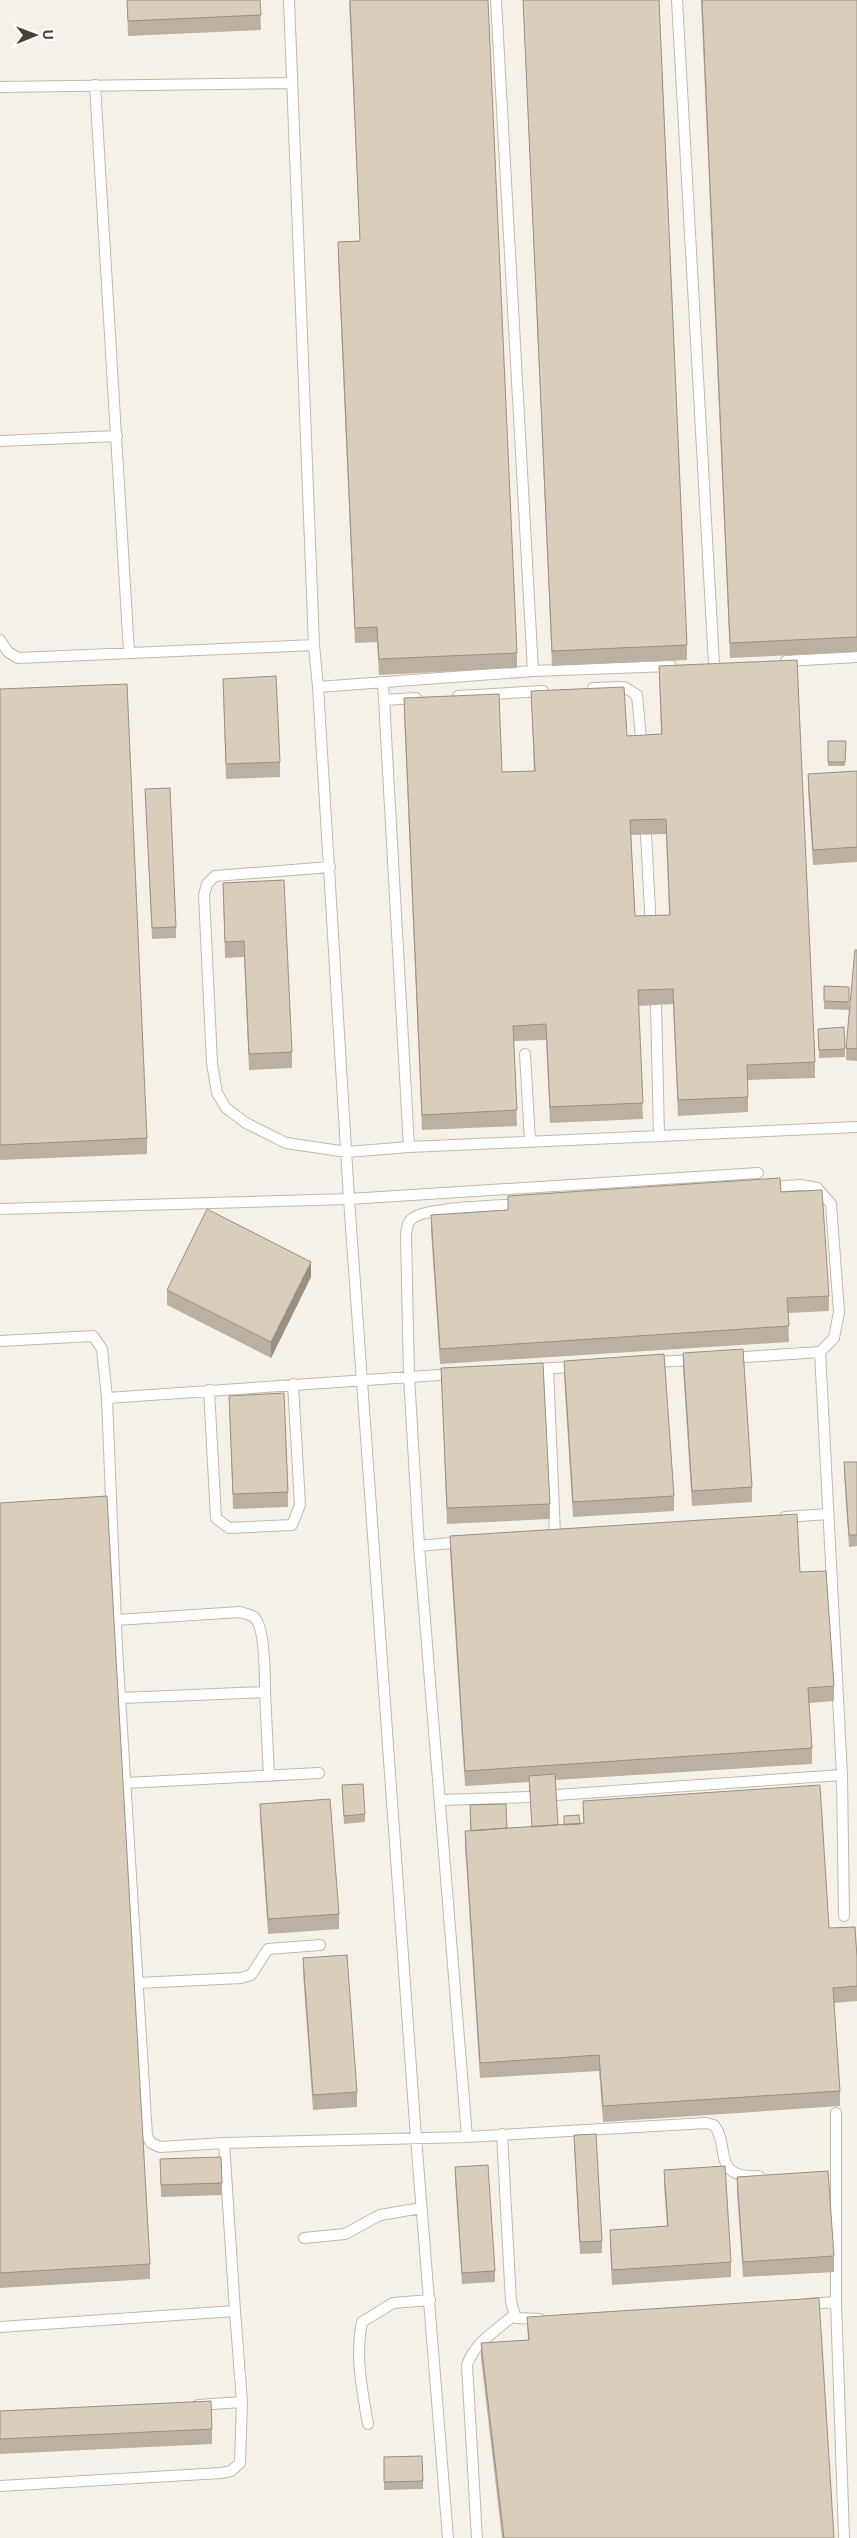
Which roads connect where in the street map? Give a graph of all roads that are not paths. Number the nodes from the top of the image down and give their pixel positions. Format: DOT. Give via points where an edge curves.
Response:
graph roads {
  1 [pos="289,0"];
  2 [pos="496,0"];
  3 [pos="677,0"];
  4 [pos="292,83"];
  5 [pos="95,85"];
  6 [pos="0,87"];
  7 [pos="117,436"];
  8 [pos="0,441"];
  9 [pos="0,640"];
  10 [pos="314,645"];
  11 [pos="130,652"];
  12 [pos="857,657"];
  13 [pos="771,661"];
  14 [pos="714,664"];
  15 [pos="685,666"];
  16 [pos="533,671"];
  17 [pos="383,682"];
  18 [pos="318,687"];
  19 [pos="584,689"];
  20 [pos="554,690"];
  21 [pos="445,697"];
  22 [pos="425,698"];
  23 [pos="385,700"];
  24 [pos="642,750"];
  25 [pos="646,835"];
  26 [pos="330,867"];
  27 [pos="652,931"];
  28 [pos="656,1005"];
  29 [pos="526,1054"];
  30 [pos="857,1127"];
  31 [pos="659,1136"];
  32 [pos="530,1141"];
  33 [pos="409,1147"];
  34 [pos="347,1152"];
  35 [pos="758,1173"];
  36 [pos="752,1188"];
  37 [pos="349,1199"];
  38 [pos="532,1203"];
  39 [pos="0,1209"];
  40 [pos="0,1341"];
  41 [pos="820,1352"];
  42 [pos="722,1358"];
  43 [pos="703,1359"];
  44 [pos="645,1363"];
  45 [pos="586,1366"];
  46 [pos="548,1368"];
  47 [pos="520,1370"];
  48 [pos="464,1373"];
  49 [pos="409,1376"];
  50 [pos="362,1379"];
  51 [pos="293,1384"];
  52 [pos="209,1390"];
  53 [pos="107,1398"];
  54 [pos="829,1514"];
  55 [pos="770,1518"];
  56 [pos="555,1535"];
  57 [pos="477,1541"];
  58 [pos="419,1546"];
  59 [pos="116,1620"];
  60 [pos="265,1692"];
  61 [pos="121,1698"];
  62 [pos="319,1773"];
  63 [pos="842,1775"];
  64 [pos="270,1776"];
  65 [pos="126,1783"];
  66 [pos="556,1795"];
  67 [pos="529,1796"];
  68 [pos="441,1800"];
  69 [pos="844,1916"];
  70 [pos="320,1945"];
  71 [pos="138,1983"];
  72 [pos="836,2113"];
  73 [pos="502,2134"];
  74 [pos="416,2138"];
  75 [pos="467,2138"];
  76 [pos="224,2143"];
  77 [pos="774,2175"];
  78 [pos="421,2208"];
  79 [pos="304,2238"];
  80 [pos="430,2300"];
  81 [pos="836,2302"];
  82 [pos="797,2305"];
  83 [pos="235,2312"];
  84 [pos="514,2315"];
  85 [pos="550,2318"];
  86 [pos="0,2327"];
  87 [pos="242,2402"];
  88 [pos="184,2406"];
  89 [pos="368,2424"];
  90 [pos="0,2486"];
  91 [pos="448,2538"];
  92 [pos="477,2538"];
  93 [pos="844,2538"];
  1 -- 4 [label="lane"];
  2 -- 16 [label="lane"];
  3 -- 14 [label="lane"];
  4 -- 5 [label="lane"];
  4 -- 10 [label="lane"];
  5 -- 6 [label="lane"];
  5 -- 7 [label="lane"];
  7 -- 8 [label="lane"];
  7 -- 11 [label="lane"];
  9 -- 11 [label="lane" via="8,652 18,658"];
  10 -- 11 [label="lane"];
  10 -- 18 [label="lane"];
  12 -- 13 [label="lane"];
  15 -- 16 [label="lane"];
  16 -- 17 [label="lane"];
  17 -- 18 [label="lane"];
  17 -- 23 [label="lane"];
  18 -- 26 [label="lane"];
  19 -- 24 [label="lane" via="624,687 636,695"];
  20 -- 21 [label="lane"];
  22 -- 23 [label="lane"];
  23 -- 33 [label="lane"];
  25 -- 27 [label="lane"];
  26 -- 34 [label="lane"];
  26 -- 34 [label="lane" via="215,876 207,884 204,895 212,1053 217,1093 226,1108 246,1123 286,1143"];
  28 -- 31 [label="lane"];
  29 -- 32 [label="lane"];
  30 -- 31 [label="lane"];
  31 -- 32 [label="lane"];
  32 -- 33 [label="lane"];
  33 -- 34 [label="lane"];
  34 -- 37 [label="lane"];
  35 -- 37 [label="lane"];
  36 -- 41 [label="lane" via="801,1185 817,1188 831,1204 839,1312 834,1338"];
  37 -- 39 [label="lane"];
  37 -- 50 [label="lane"];
  38 -- 49 [label="lane" via="437,1211 415,1216 408,1222"];
  40 -- 53 [label="lane" via="93,1336 102,1349"];
  41 -- 42 [label="lane"];
  41 -- 54 [label="lane"];
  43 -- 44 [label="lane"];
  45 -- 46 [label="lane"];
  46 -- 47 [label="lane"];
  46 -- 56 [label="lane"];
  48 -- 49 [label="lane"];
  49 -- 50 [label="lane"];
  49 -- 58 [label="lane"];
  50 -- 51 [label="lane"];
  50 -- 74 [label="lane"];
  51 -- 52 [label="lane"];
  51 -- 52 [label="lane" via="300,1505 292,1524 229,1528 216,1518"];
  52 -- 53 [label="lane"];
  53 -- 59 [label="lane"];
  54 -- 55 [label="lane"];
  54 -- 63 [label="lane"];
  57 -- 58 [label="lane"];
  58 -- 68 [label="lane"];
  59 -- 60 [label="lane" via="240,1612 253,1616 259,1622"];
  59 -- 61 [label="lane"];
  60 -- 61 [label="lane"];
  60 -- 64 [label="lane"];
  61 -- 65 [label="lane"];
  62 -- 64 [label="lane"];
  63 -- 66 [label="lane"];
  63 -- 69 [label="lane"];
  64 -- 65 [label="lane"];
  65 -- 71 [label="lane"];
  67 -- 68 [label="lane"];
  68 -- 75 [label="lane"];
  70 -- 71 [label="lane" via="268,1949 251,1975 240,1978"];
  71 -- 76 [label="lane" via="147,2136 151,2143 160,2147"];
  72 -- 81 [label="lane"];
  73 -- 75 [label="lane"];
  73 -- 77 [label="lane" via="706,2123 718,2130 723,2160 733,2171 747,2177"];
  73 -- 84 [label="lane"];
  74 -- 75 [label="lane"];
  74 -- 76 [label="lane"];
  74 -- 78 [label="lane"];
  76 -- 83 [label="lane"];
  78 -- 79 [label="lane" via="380,2216 345,2234"];
  78 -- 80 [label="lane"];
  80 -- 89 [label="lane" via="393,2303 362,2322 360,2380"];
  80 -- 91 [label="lane"];
  81 -- 82 [label="lane"];
  81 -- 93 [label="lane"];
  83 -- 86 [label="lane"];
  83 -- 87 [label="lane"];
  84 -- 85 [label="lane" via="520,2320"];
  84 -- 92 [label="lane" via="479,2344 466,2365"];
  87 -- 88 [label="lane"];
  87 -- 90 [label="lane" via="240,2463 231,2470"];
}
